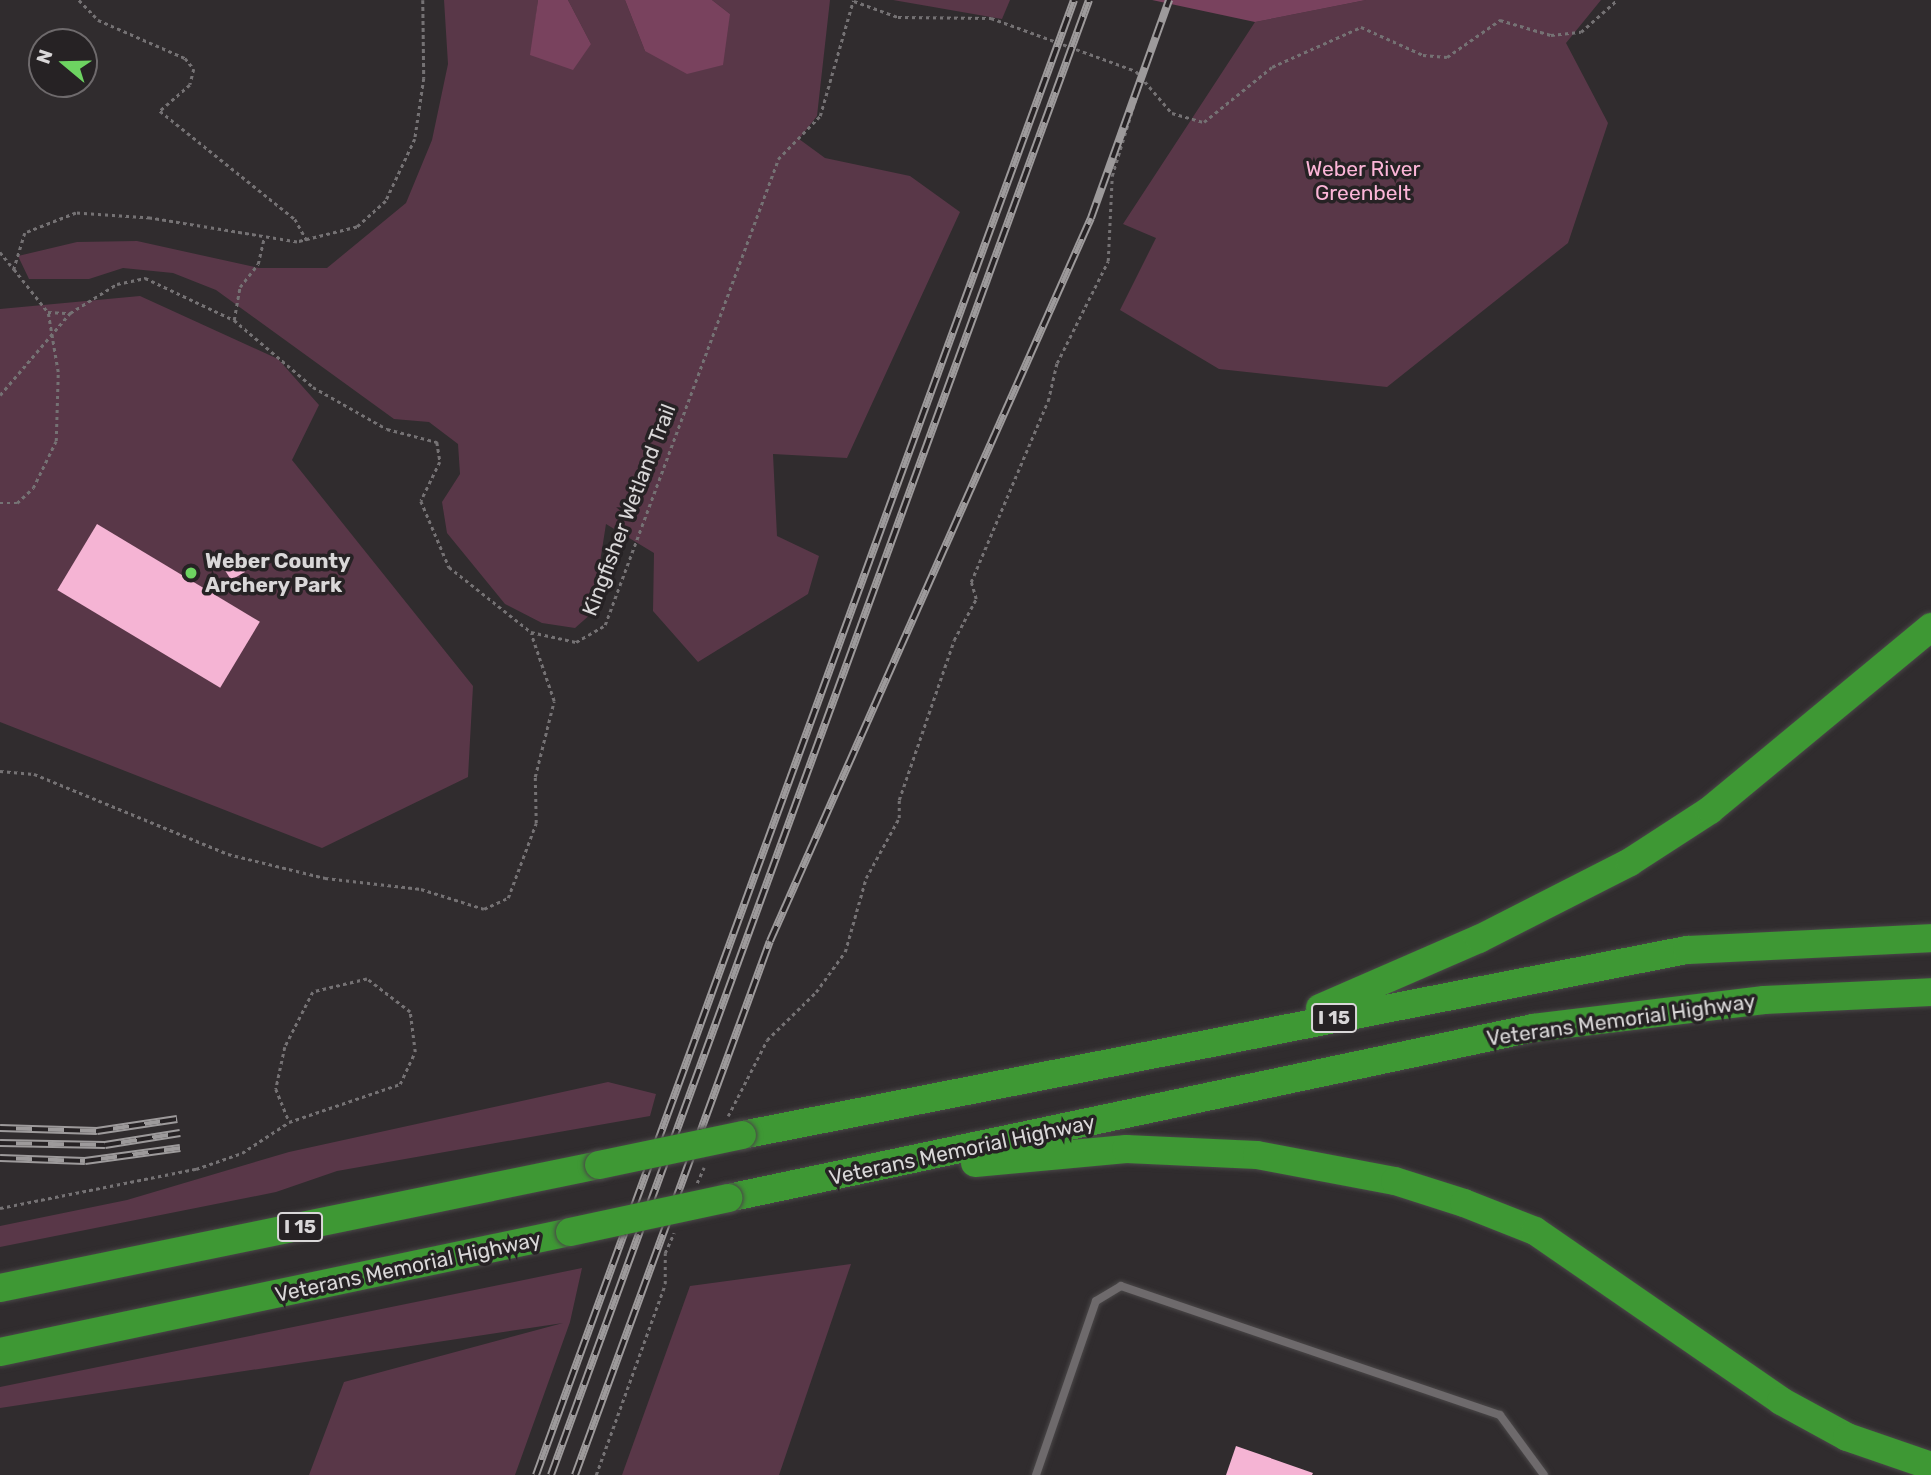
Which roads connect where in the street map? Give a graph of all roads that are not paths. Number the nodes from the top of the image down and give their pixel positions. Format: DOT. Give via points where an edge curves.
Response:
graph roads {
  1 [pos="1931,627"];
  2 [pos="1931,938"];
  3 [pos="1931,992"];
  4 [pos="1268,1031"];
  5 [pos="846,1174"];
  6 [pos="0,1288"];
  7 [pos="0,1352"];
  8 [pos="1781,1401"];
  9 [pos="1931,1466"];
  10 [pos="1036,1475"];
  11 [pos="1544,1475"];
  12 [pos="1900,1475"];
  1 -- 4 [label="highway" via="1710,810 1630,862 1479,939"];
  2 -- 4 [label="highway, I 15" via="1687,950"];
  3 -- 5 [label="highway, Veterans Memorial Highway / I 15" via="1764,1000 1533,1028"];
  4 -- 6 [label="highway, I 15, bridge" via="734,1127 599,1166"];
  5 -- 7 [label="highway, Veterans Memorial Highway / I 15, bridge"];
  5 -- 8 [label="highway" via="1126,1149 1258,1155 1395,1181 1535,1231"];
  8 -- 9 [label="highway" via="1847,1437"];
  8 -- 12 [label="highway" via="1813,1434"];
  10 -- 11 [label="lane" via="1096,1301 1121,1286 1500,1415"];
}
